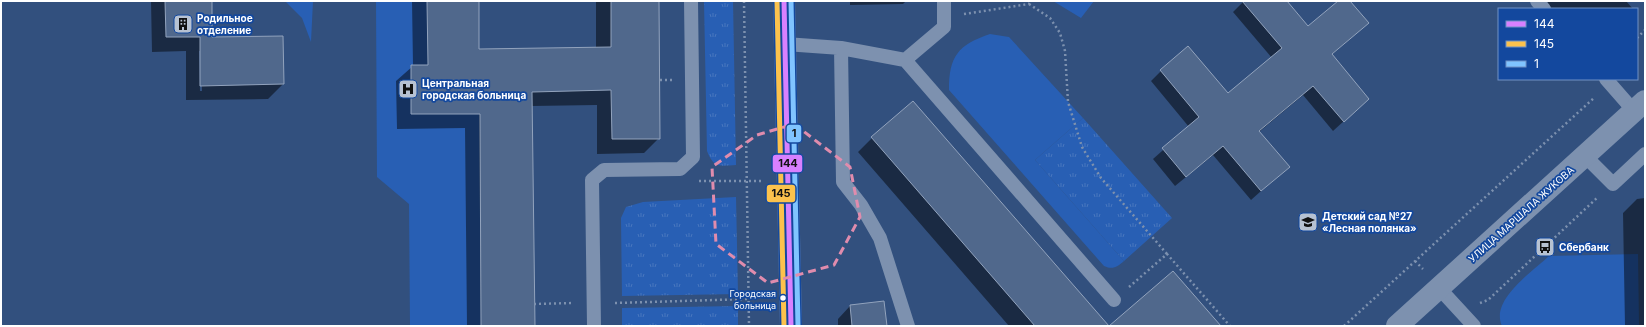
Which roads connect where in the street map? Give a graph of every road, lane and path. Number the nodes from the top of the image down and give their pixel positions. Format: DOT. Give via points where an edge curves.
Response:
graph roads {
  1 [pos="691,1"];
  2 [pos="744,1"];
  3 [pos="784,1"];
  4 [pos="944,1"];
  5 [pos="1031,1"];
  6 [pos="1029,4"];
  7 [pos="944,27"];
  8 [pos="785,44"];
  9 [pos="841,48"];
  10 [pos="905,60"];
  11 [pos="1606,80"];
  12 [pos="1640,106"];
  13 [pos="1645,154"];
  14 [pos="1585,156"];
  15 [pos="696,181"];
  16 [pos="746,181"];
  17 [pos="788,181"];
  18 [pos="1613,184"];
  19 [pos="1167,254"];
  20 [pos="1439,288"];
  21 [pos="573,296"];
  22 [pos="749,299"];
  23 [pos="1114,300"];
  24 [pos="594,303"];
  25 [pos="534,304"];
  26 [pos="573,304"];
  27 [pos="573,311"];
  28 [pos="1461,312"];
  29 [pos="594,326"];
  30 [pos="749,326"];
  31 [pos="791,326"];
  32 [pos="908,326"];
  33 [pos="1230,326"];
  34 [pos="1344,326"];
  35 [pos="1397,326"];
  36 [pos="1474,326"];
  1 -- 24 [label="lane" via="693,157 680,169 604,170 592,180"];
  2 -- 16 [label="path"];
  3 -- 8 [label="street"];
  4 -- 7 [label="lane"];
  5 -- 6 [label="path"];
  6 -- 7 [label="path" via="959,15"];
  6 -- 19 [label="path" via="1050,18 1060,33 1065,51 1068,102 1082,147 1101,178"];
  7 -- 10 [label="lane"];
  8 -- 9 [label="lane"];
  8 -- 17 [label="street"];
  9 -- 10 [label="lane"];
  9 -- 32 [label="lane" via="843,182 861,205 880,238"];
  10 -- 23 [label="lane"];
  11 -- 12 [label="lane"];
  11 -- 34 [label="path" via="1591,102"];
  12 -- 14 [label="street, УЛИЦА МАРШАЛА ЖУКОВА"];
  13 -- 18 [label="lane"];
  14 -- 18 [label="lane"];
  14 -- 20 [label="street, УЛИЦА МАРШАЛА ЖУКОВА"];
  15 -- 16 [label="path"];
  16 -- 17 [label="path"];
  16 -- 22 [label="path"];
  17 -- 31 [label="street"];
  18 -- 28 [label="path" via="1488,300"];
  19 -- 23 [label="path"];
  19 -- 33 [label="path"];
  20 -- 28 [label="lane"];
  20 -- 35 [label="street, УЛИЦА МАРШАЛА ЖУКОВА"];
  21 -- 26 [label="path"];
  22 -- 24 [label="path"];
  22 -- 30 [label="path"];
  24 -- 26 [label="path"];
  24 -- 29 [label="lane"];
  25 -- 26 [label="path"];
  26 -- 27 [label="path"];
  28 -- 36 [label="lane"];
}
